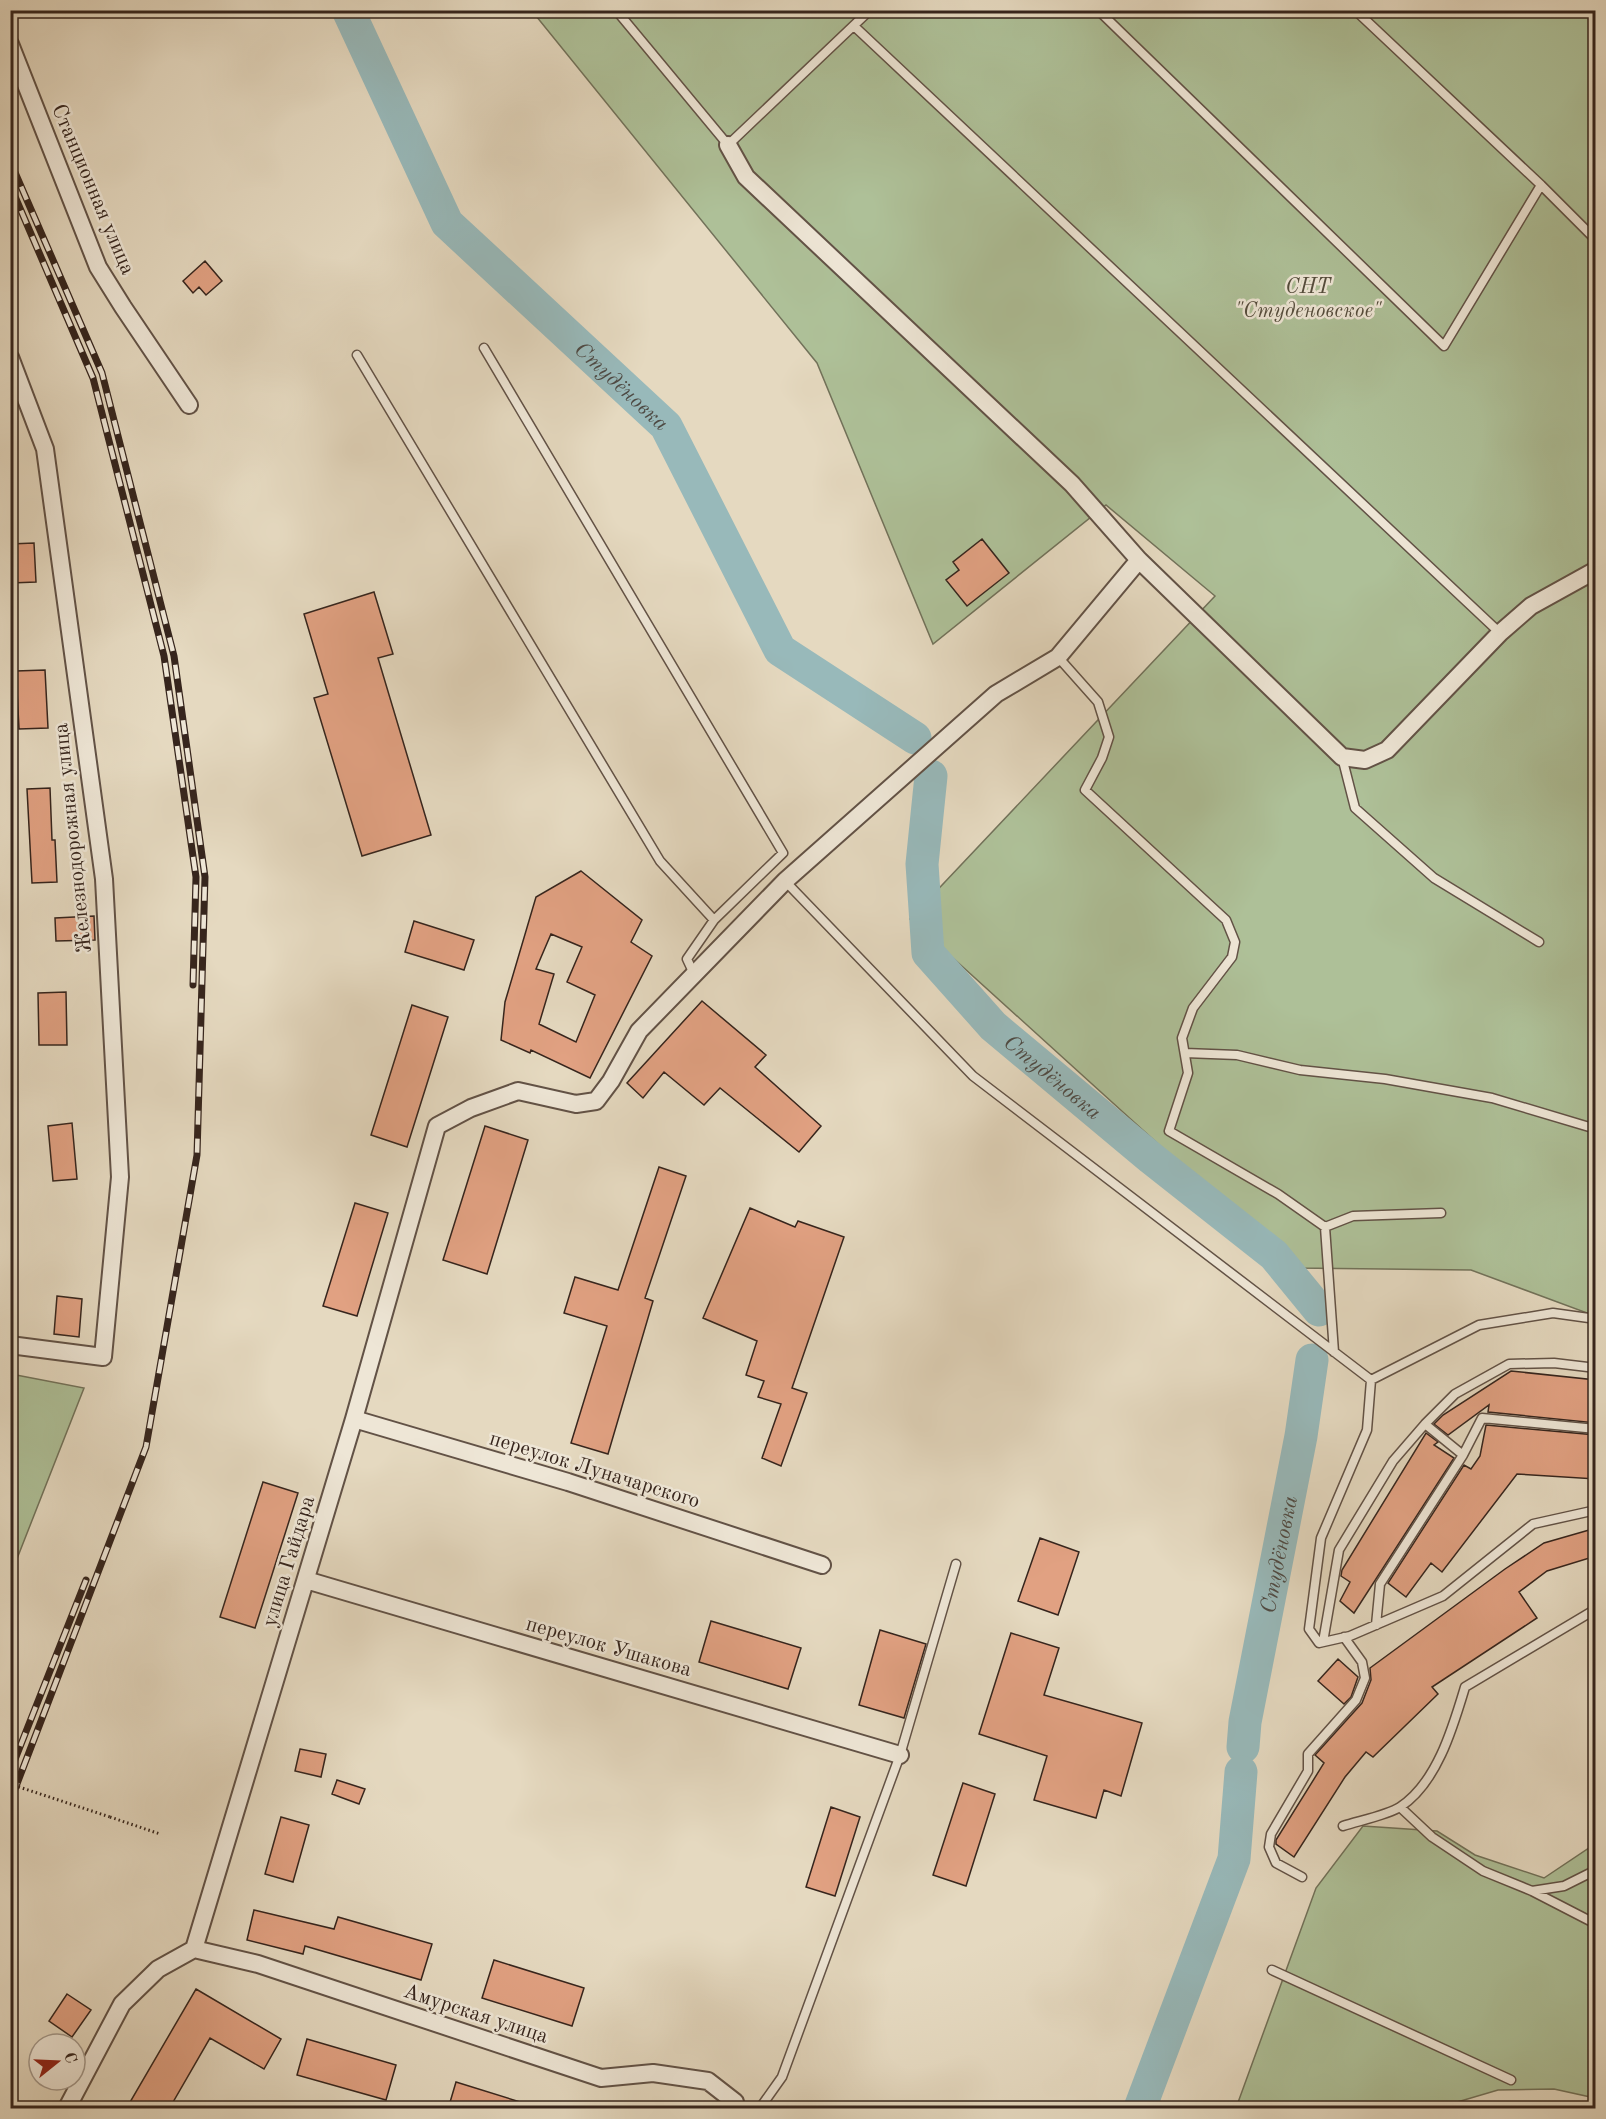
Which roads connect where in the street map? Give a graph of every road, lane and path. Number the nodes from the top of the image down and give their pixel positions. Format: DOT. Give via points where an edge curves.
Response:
graph roads {
  1 [pos="616,10"];
  2 [pos="870,10"];
  3 [pos="1098,10"];
  4 [pos="1355,10"];
  5 [pos="854,26"];
  6 [pos="10,44"];
  7 [pos="728,145"];
  8 [pos="1540,186"];
  9 [pos="1596,240"];
  10 [pos="484,348"];
  11 [pos="357,355"];
  12 [pos="10,357"];
  13 [pos="189,405"];
  14 [pos="1139,560"];
  15 [pos="1596,570"];
  16 [pos="1500,633"];
  17 [pos="1058,657"];
  18 [pos="1342,757"];
  19 [pos="785,882"];
  20 [pos="714,920"];
  21 [pos="1539,942"];
  22 [pos="694,974"];
  23 [pos="1185,1053"];
  24 [pos="1596,1129"];
  25 [pos="1441,1213"];
  26 [pos="1324,1227"];
  27 [pos="1596,1319"];
  28 [pos="10,1345"];
  29 [pos="1334,1352"];
  30 [pos="1596,1368"];
  31 [pos="1371,1380"];
  32 [pos="354,1419"];
  33 [pos="1425,1424"];
  34 [pos="1596,1429"];
  35 [pos="1463,1455"];
  36 [pos="1596,1510"];
  37 [pos="822,1564"];
  38 [pos="956,1564"];
  39 [pos="306,1580"];
  40 [pos="1596,1609"];
  41 [pos="1376,1625"];
  42 [pos="1344,1637"];
  43 [pos="1323,1642"];
  44 [pos="900,1755"];
  45 [pos="10,1784"];
  46 [pos="1400,1807"];
  47 [pos="1343,1826"];
  48 [pos="160,1834"];
  49 [pos="1596,1870"];
  50 [pos="1302,1877"];
  51 [pos="1532,1891"];
  52 [pos="1596,1924"];
  53 [pos="194,1948"];
  54 [pos="1272,1970"];
  55 [pos="1511,2080"];
  56 [pos="67,2109"];
  57 [pos="736,2109"];
  58 [pos="760,2109"];
  1 -- 7 [label="lane"];
  2 -- 5 [label="lane"];
  3 -- 8 [label="lane" via="1444,346"];
  4 -- 8 [label="lane"];
  5 -- 7 [label="lane"];
  5 -- 16 [label="lane"];
  6 -- 13 [label="street, Станционная улица" via="98,267"];
  7 -- 14 [label="street" via="746,177 1072,484"];
  8 -- 9 [label="lane"];
  10 -- 20 [label="lane" via="783,853"];
  11 -- 20 [label="lane" via="660,861"];
  12 -- 28 [label="street, Железнодорожная улица" via="45,449 104,879 120,1177 103,1357"];
  14 -- 17 [label="street"];
  14 -- 18 [label="street"];
  15 -- 16 [label="street" via="1531,606"];
  16 -- 18 [label="street" via="1387,750 1365,760"];
  17 -- 19 [label="street" via="996,694"];
  17 -- 23 [label="lane" via="1098,702 1109,737 1085,790 1226,920 1234,942 1232,957 1193,1008 1182,1038"];
  18 -- 21 [label="lane" via="1355,808 1434,878"];
  19 -- 22 [label="street"];
  19 -- 29 [label="lane" via="973,1076"];
  20 -- 22 [label="lane" via="687,959"];
  22 -- 32 [label="street, улица Гайдара" via="639,1031 596,1101 576,1104 519,1091 471,1108 437,1126"];
  23 -- 24 [label="lane" via="1237,1055 1300,1070 1385,1079 1492,1098"];
  23 -- 26 [label="lane" via="1188,1073 1169,1131 1278,1194"];
  25 -- 26 [label="lane" via="1353,1216"];
  26 -- 29 [label="lane"];
  27 -- 31 [label="lane" via="1553,1313 1479,1325"];
  29 -- 31 [label="lane"];
  30 -- 33 [label="lane" via="1554,1363 1509,1364 1455,1394"];
  31 -- 43 [label="lane" via="1367,1430 1322,1538 1309,1629 1319,1643"];
  32 -- 37 [label="street, переулок Луначарского" via="568,1482"];
  32 -- 39 [label="street, улица Гайдара"];
  33 -- 35 [label="lane"];
  33 -- 43 [label="lane" via="1393,1461 1339,1550"];
  34 -- 35 [label="lane" via="1482,1418"];
  35 -- 41 [label="lane" via="1380,1584"];
  36 -- 41 [label="lane" via="1533,1524 1443,1596"];
  38 -- 44 [label="lane"];
  39 -- 44 [label="street, переулок Ушакова"];
  39 -- 53 [label="street, улица Гайдара"];
  40 -- 46 [label="lane" via="1465,1687 1428,1780"];
  41 -- 42 [label="lane"];
  42 -- 43 [label="lane"];
  42 -- 50 [label="lane" via="1362,1662 1365,1678 1356,1700 1308,1754 1308,1771 1271,1834 1269,1847 1276,1863"];
  44 -- 58 [label="lane" via="782,2077"];
  45 -- 48 [label="path, bridge"];
  46 -- 47 [label="lane"];
  46 -- 51 [label="lane" via="1432,1838 1483,1870"];
  49 -- 51 [label="lane" via="1564,1886"];
  51 -- 52 [label="lane"];
  53 -- 56 [label="street" via="158,1969 122,2004"];
  53 -- 57 [label="street, Амурская улица" via="258,1964 601,2078 653,2073 708,2081 735,2102"];
  54 -- 55 [label="lane"];
}
